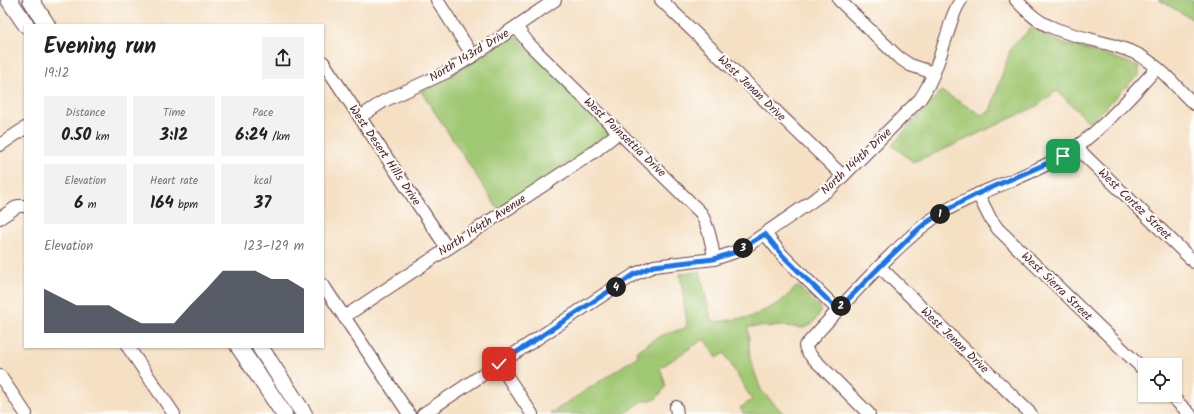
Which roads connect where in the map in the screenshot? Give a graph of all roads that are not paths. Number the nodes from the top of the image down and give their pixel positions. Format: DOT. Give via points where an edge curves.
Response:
graph roads {
  1 [pos="9,0"];
  2 [pos="31,0"];
  3 [pos="437,0"];
  4 [pos="555,0"];
  5 [pos="661,0"];
  6 [pos="839,0"];
  7 [pos="961,0"];
  8 [pos="1016,0"];
  9 [pos="25,24"];
  10 [pos="46,24"];
  11 [pos="516,27"];
  12 [pos="473,56"];
  13 [pos="324,63"];
  14 [pos="1157,68"];
  15 [pos="934,74"];
  16 [pos="1194,104"];
  17 [pos="360,117"];
  18 [pos="24,129"];
  19 [pos="619,132"];
  20 [pos="0,145"];
  21 [pos="1076,147"];
  22 [pos="843,176"];
  23 [pos="978,194"];
  24 [pos="24,206"];
  25 [pos="0,218"];
  26 [pos="765,234"];
  27 [pos="447,248"];
  28 [pos="714,259"];
  29 [pos="1194,262"];
  30 [pos="880,267"];
  31 [pos="324,287"];
  32 [pos="838,310"];
  33 [pos="344,317"];
  34 [pos="129,348"];
  35 [pos="240,348"];
  36 [pos="261,348"];
  37 [pos="499,364"];
  38 [pos="1138,364"];
  39 [pos="0,376"];
  40 [pos="1177,402"];
  41 [pos="26,414"];
  42 [pos="174,414"];
  43 [pos="284,414"];
  44 [pos="304,414"];
  45 [pos="409,414"];
  46 [pos="423,414"];
  47 [pos="532,414"];
  48 [pos="869,414"];
  49 [pos="1031,414"];
  50 [pos="1190,414"];
  1 -- 9 [label="main road"];
  2 -- 10 [label="main road"];
  3 -- 12 [label="street"];
  4 -- 11 [label="street, North 143rd Drive"];
  5 -- 22 [label="street, West Jenan Drive"];
  6 -- 15 [label="street" via="898,57"];
  7 -- 15 [label="street, North 144th Drive" via="954,12"];
  8 -- 14 [label="street" via="1048,26 1124,49"];
  11 -- 12 [label="street, North 143rd Drive"];
  11 -- 19 [label="street, West Poinsettia Drive" via="530,45"];
  12 -- 17 [label="street, North 143rd Drive" via="447,72 384,101"];
  13 -- 17 [label="street, West Desert Hills Drive"];
  14 -- 16 [label="street"];
  14 -- 21 [label="street"];
  15 -- 22 [label="street, North 144th Drive" via="920,99"];
  17 -- 27 [label="street, West Desert Hills Drive"];
  18 -- 20 [label="street"];
  19 -- 27 [label="street, North 144th Avenue" via="594,152"];
  19 -- 28 [label="street, West Poinsettia Drive" via="701,213 711,235"];
  21 -- 23 [label="street" via="1035,170"];
  21 -- 29 [label="street, West Cortez Street"];
  22 -- 26 [label="street, North 144th Drive" via="825,192"];
  23 -- 30 [label="street" via="930,220"];
  23 -- 38 [label="street, West Sierra Street" via="998,228"];
  24 -- 25 [label="street" via="18,206"];
  26 -- 28 [label="street, North 144th Drive" via="736,252"];
  26 -- 32 [label="street" via="783,256"];
  27 -- 33 [label="street, North 144th Avenue"];
  28 -- 37 [label="street, North 144th Drive" via="654,266 635,274"];
  30 -- 32 [label="street"];
  30 -- 49 [label="street, West Jenan Drive"];
  31 -- 33 [label="street"];
  32 -- 48 [label="street" via="806,346 807,351"];
  33 -- 45 [label="street"];
  34 -- 42 [label="street"];
  35 -- 43 [label="main road"];
  36 -- 44 [label="main road"];
  37 -- 46 [label="street, North 144th Drive"];
  37 -- 47 [label="street"];
  39 -- 41 [label="street"];
  40 -- 50 [label="street"];
}
